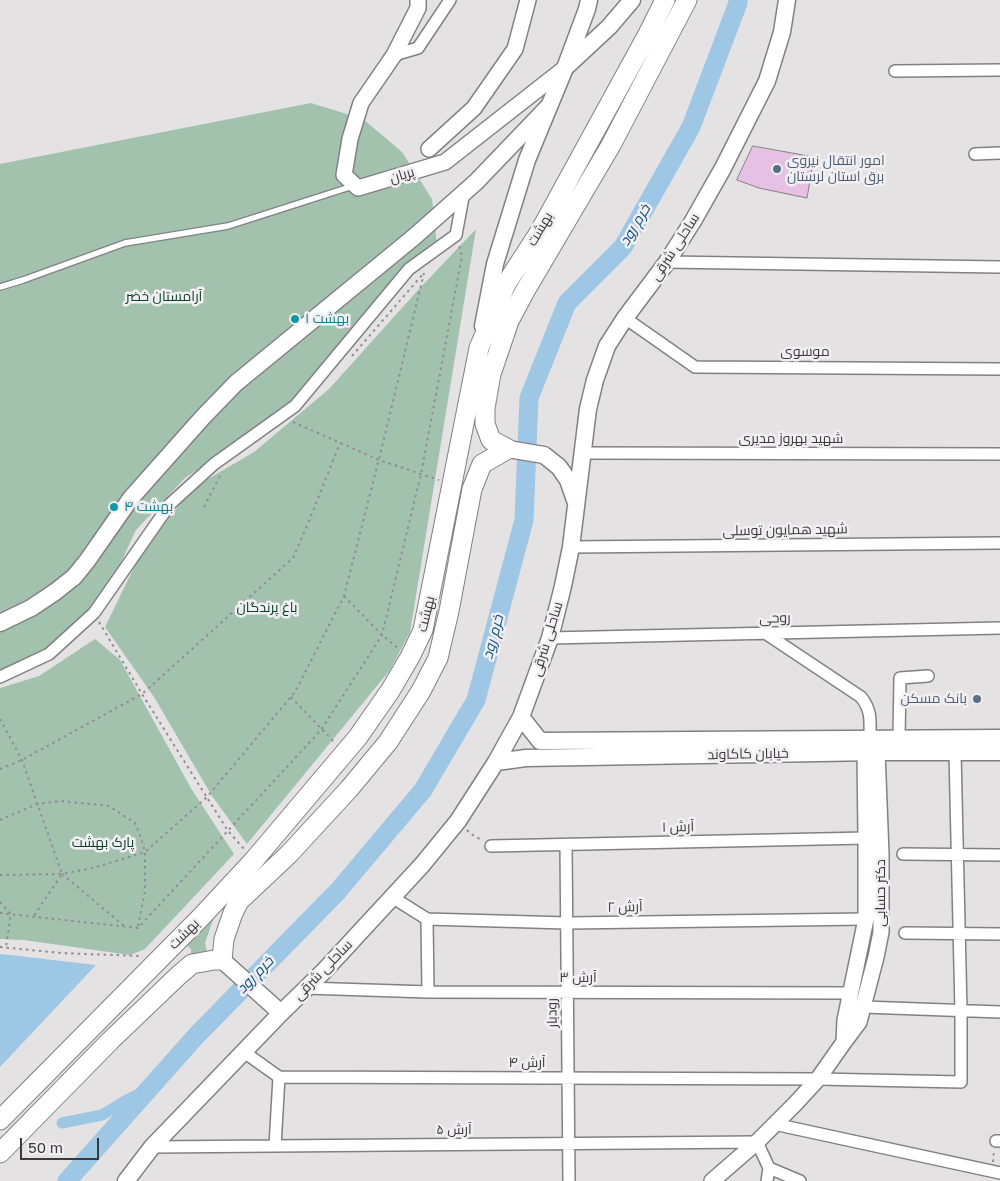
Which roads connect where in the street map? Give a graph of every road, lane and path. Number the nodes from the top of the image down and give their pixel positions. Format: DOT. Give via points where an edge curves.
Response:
graph roads {
  1 [pos="418,0"];
  2 [pos="450,0"];
  3 [pos="528,0"];
  4 [pos="632,0"];
  5 [pos="665,0"];
  6 [pos="688,0"];
  7 [pos="787,0"];
  8 [pos="588,5"];
  9 [pos="610,27"];
  10 [pos="394,55"];
  11 [pos="565,68"];
  12 [pos="1000,70"];
  13 [pos="895,71"];
  14 [pos="548,108"];
  15 [pos="429,149"];
  16 [pos="1000,153"];
  17 [pos="976,154"];
  18 [pos="355,186"];
  19 [pos="464,192"];
  20 [pos="456,235"];
  21 [pos="667,262"];
  22 [pos="1000,267"];
  23 [pos="0,287"];
  24 [pos="625,318"];
  25 [pos="479,348"];
  26 [pos="351,357"];
  27 [pos="1000,369"];
  28 [pos="290,421"];
  29 [pos="340,443"];
  30 [pos="514,450"];
  31 [pos="583,453"];
  32 [pos="1000,454"];
  33 [pos="379,460"];
  34 [pos="421,474"];
  35 [pos="452,485"];
  36 [pos="576,502"];
  37 [pos="1000,543"];
  38 [pos="571,547"];
  39 [pos="344,596"];
  40 [pos="449,611"];
  41 [pos="94,613"];
  42 [pos="0,624"];
  43 [pos="1000,628"];
  44 [pos="423,630"];
  45 [pos="765,633"];
  46 [pos="382,635"];
  47 [pos="550,638"];
  48 [pos="404,653"];
  49 [pos="928,676"];
  50 [pos="0,677"];
  51 [pos="142,694"];
  52 [pos="291,697"];
  53 [pos="520,717"];
  54 [pos="0,719"];
  55 [pos="321,730"];
  56 [pos="900,738"];
  57 [pos="1000,738"];
  58 [pos="540,741"];
  59 [pos="871,747"];
  60 [pos="1000,752"];
  61 [pos="344,753"];
  62 [pos="955,753"];
  63 [pos="538,758"];
  64 [pos="22,760"];
  65 [pos="496,762"];
  66 [pos="0,769"];
  67 [pos="207,797"];
  68 [pos="37,804"];
  69 [pos="0,820"];
  70 [pos="458,821"];
  71 [pos="228,831"];
  72 [pos="866,838"];
  73 [pos="566,845"];
  74 [pos="491,846"];
  75 [pos="145,852"];
  76 [pos="903,854"];
  77 [pos="957,854"];
  78 [pos="1000,855"];
  79 [pos="254,860"];
  80 [pos="62,874"];
  81 [pos="0,875"];
  82 [pos="392,897"];
  83 [pos="239,901"];
  84 [pos="0,902"];
  85 [pos="0,913"];
  86 [pos="11,914"];
  87 [pos="33,917"];
  88 [pos="866,919"];
  89 [pos="427,920"];
  90 [pos="566,923"];
  91 [pos="124,926"];
  92 [pos="138,928"];
  93 [pos="905,933"];
  94 [pos="959,934"];
  95 [pos="1000,934"];
  96 [pos="0,947"];
  97 [pos="6,948"];
  98 [pos="161,956"];
  99 [pos="222,960"];
  100 [pos="179,975"];
  101 [pos="306,988"];
  102 [pos="428,992"];
  103 [pos="567,992"];
  104 [pos="850,993"];
  105 [pos="864,1008"];
  106 [pos="961,1011"];
  107 [pos="1000,1012"];
  108 [pos="281,1013"];
  109 [pos="844,1042"];
  110 [pos="244,1052"];
  111 [pos="278,1077"];
  112 [pos="568,1078"];
  113 [pos="818,1079"];
  114 [pos="0,1120"];
  115 [pos="774,1124"];
  116 [pos="998,1141"];
  117 [pos="757,1142"];
  118 [pos="568,1144"];
  119 [pos="275,1146"];
  120 [pos="152,1147"];
  121 [pos="0,1152"];
  122 [pos="769,1168"];
  123 [pos="996,1172"];
  124 [pos="126,1181"];
  125 [pos="569,1181"];
  126 [pos="712,1181"];
  127 [pos="767,1181"];
  128 [pos="800,1181"];
  1 -- 10 [label="street" via="418,8"];
  2 -- 10 [label="street" via="418,48"];
  3 -- 15 [label="street" via="514,49 474,108"];
  4 -- 9 [label="main road"];
  5 -- 25 [label="main road, بهشت" via="539,232 506,284"];
  6 -- 30 [label="main road, بهشت" via="611,145 509,321 491,374 485,424 491,440"];
  7 -- 21 [label="main road, ساحلی شرقی" via="782,32 767,81 723,168"];
  8 -- 9 [label="main road" via="586,15 592,26 598,29"];
  8 -- 11 [label="main road"];
  9 -- 11 [label="main road"];
  10 -- 18 [label="street" via="361,103 350,139 344,175"];
  11 -- 14 [label="main road"];
  11 -- 18 [label="street, پریان" via="445,162 358,188"];
  12 -- 13 [label="street"];
  14 -- 19 [label="main road"];
  14 -- 25 [label="main road" via="527,160 495,264"];
  16 -- 17 [label="street"];
  18 -- 23 [label="lane" via="228,226 125,243"];
  19 -- 20 [label="street"];
  19 -- 42 [label="main road" via="236,383 131,498 74,577 31,608"];
  20 -- 34 [label="path" via="462,256"];
  20 -- 41 [label="street" via="409,269 295,406 214,464 170,504"];
  21 -- 22 [label="street"];
  21 -- 24 [label="main road, ساحلی شرقی"];
  24 -- 27 [label="street, موسوی" via="695,366"];
  24 -- 31 [label="main road, ساحلی شرقی" via="607,346 595,380"];
  25 -- 35 [label="main road, بهشت"];
  26 -- 33 [label="path" via="424,272"];
  28 -- 29 [label="path"];
  29 -- 33 [label="path"];
  29 -- 51 [label="path" via="293,558"];
  30 -- 36 [label="main road" via="544,455 559,467"];
  30 -- 40 [label="main road, بهشت" via="482,464 472,488"];
  31 -- 32 [label="street, شهید بهروز مدیری"];
  31 -- 36 [label="main road, ساحلی شرقی"];
  33 -- 34 [label="path"];
  33 -- 39 [label="path"];
  34 -- 35 [label="path"];
  34 -- 46 [label="path"];
  35 -- 44 [label="main road, بهشت"];
  36 -- 38 [label="main road, ساحلی شرقی"];
  37 -- 38 [label="street, شهید همایون توسلی"];
  38 -- 47 [label="main road, ساحلی شرقی"];
  39 -- 46 [label="path"];
  39 -- 52 [label="path"];
  40 -- 44 [label="main road"];
  40 -- 83 [label="main road, بهشت" via="438,658 388,742 321,820"];
  41 -- 50 [label="street" via="49,654"];
  41 -- 51 [label="path"];
  43 -- 45 [label="street, روحی"];
  44 -- 61 [label="main road, بهشت" via="390,691"];
  45 -- 47 [label="street, روحی"];
  45 -- 59 [label="street, دکتر حسابی" via="861,697 870,712"];
  46 -- 48 [label="path"];
  46 -- 55 [label="path"];
  47 -- 53 [label="main road, ساحلی شرقی"];
  49 -- 56 [label="street" via="900,678"];
  51 -- 64 [label="path"];
  51 -- 67 [label="path"];
  52 -- 55 [label="path"];
  52 -- 67 [label="path"];
  53 -- 58 [label="main road"];
  53 -- 65 [label="main road, ساحلی شرقی"];
  54 -- 64 [label="path"];
  55 -- 61 [label="path"];
  55 -- 71 [label="path"];
  56 -- 57 [label="main road, خیابان کاکاوند"];
  56 -- 59 [label="main road, خیابان کاکاوند"];
  58 -- 59 [label="main road, خیابان کاکاوند"];
  58 -- 63 [label="main road" via="532,744 531,750"];
  59 -- 62 [label="main road, خیابان کاکاوند"];
  59 -- 63 [label="main road, خیابان کاکاوند"];
  59 -- 72 [label="street, دکتر حسابی"];
  59 -- 105 [label="street, دکتر حسابی" via="881,854 881,932"];
  60 -- 62 [label="main road, خیابان کاکاوند"];
  61 -- 79 [label="main road, بهشت"];
  62 -- 77 [label="street"];
  63 -- 65 [label="main road, خیابان کاکاوند"];
  64 -- 66 [label="path"];
  64 -- 68 [label="path"];
  65 -- 70 [label="main road, ساحلی شرقی"];
  67 -- 71 [label="path"];
  67 -- 75 [label="path"];
  68 -- 69 [label="path"];
  68 -- 75 [label="path" via="62,801 109,806 135,823"];
  68 -- 80 [label="path"];
  70 -- 74 [label="path" via="471,834"];
  70 -- 82 [label="main road, ساحلی شرقی"];
  71 -- 79 [label="path"];
  71 -- 92 [label="path"];
  72 -- 73 [label="street, آرش ۱"];
  72 -- 88 [label="street, دکتر حسابی"];
  73 -- 74 [label="street, آرش ۱"];
  73 -- 90 [label="street, رودبار"];
  75 -- 80 [label="path"];
  75 -- 92 [label="path" via="145,891"];
  76 -- 77 [label="street"];
  77 -- 78 [label="street"];
  77 -- 94 [label="street"];
  79 -- 83 [label="main road"];
  79 -- 98 [label="main road, بهشت"];
  80 -- 81 [label="path"];
  80 -- 87 [label="path"];
  80 -- 91 [label="path"];
  82 -- 89 [label="street"];
  82 -- 101 [label="main road, ساحلی شرقی"];
  83 -- 99 [label="main road, بهشت" via="224,939"];
  84 -- 86 [label="path"];
  85 -- 86 [label="path"];
  86 -- 87 [label="path"];
  86 -- 97 [label="path"];
  87 -- 91 [label="path"];
  88 -- 90 [label="street, آرش ۲"];
  88 -- 104 [label="street, دکتر حسابی"];
  89 -- 90 [label="street, آرش ۲"];
  89 -- 102 [label="street"];
  90 -- 103 [label="street, رودبار"];
  91 -- 92 [label="path"];
  93 -- 94 [label="street"];
  94 -- 95 [label="street"];
  94 -- 106 [label="street"];
  96 -- 97 [label="path"];
  97 -- 98 [label="path"];
  98 -- 100 [label="main road" via="173,954 181,959 183,968"];
  98 -- 114 [label="main road, بهشت"];
  99 -- 100 [label="main road" via="192,964"];
  99 -- 108 [label="main road"];
  100 -- 121 [label="main road"];
  101 -- 102 [label="street, آرش ۳"];
  101 -- 108 [label="main road, ساحلی شرقی"];
  102 -- 103 [label="street, آرش ۳"];
  103 -- 104 [label="street, آرش ۳"];
  103 -- 112 [label="street, رودبار"];
  104 -- 109 [label="street, دکتر حسابی"];
  105 -- 106 [label="street"];
  105 -- 109 [label="street, دکتر حسابی" via="859,1022"];
  106 -- 107 [label="street"];
  106 -- 113 [label="street, آرش ۴" via="961,1082"];
  108 -- 110 [label="main road, ساحلی شرقی"];
  109 -- 113 [label="street, دکتر حسابی"];
  110 -- 111 [label="street"];
  110 -- 120 [label="main road, ساحلی شرقی"];
  111 -- 112 [label="street, آرش ۴"];
  111 -- 119 [label="street"];
  112 -- 113 [label="street, آرش ۴"];
  112 -- 118 [label="street, رودبار"];
  113 -- 115 [label="street, دکتر حسابی"];
  115 -- 117 [label="street, دکتر حسابی"];
  115 -- 123 [label="street"];
  116 -- 123 [label="path"];
  117 -- 118 [label="street, آرش ۵"];
  117 -- 122 [label="street"];
  117 -- 126 [label="street, دکتر حسابی"];
  118 -- 119 [label="street, آرش ۵"];
  118 -- 125 [label="street, رودبار"];
  119 -- 120 [label="street, آرش ۵"];
  120 -- 124 [label="main road, ساحلی شرقی"];
  122 -- 127 [label="street"];
  122 -- 128 [label="street"];
}
